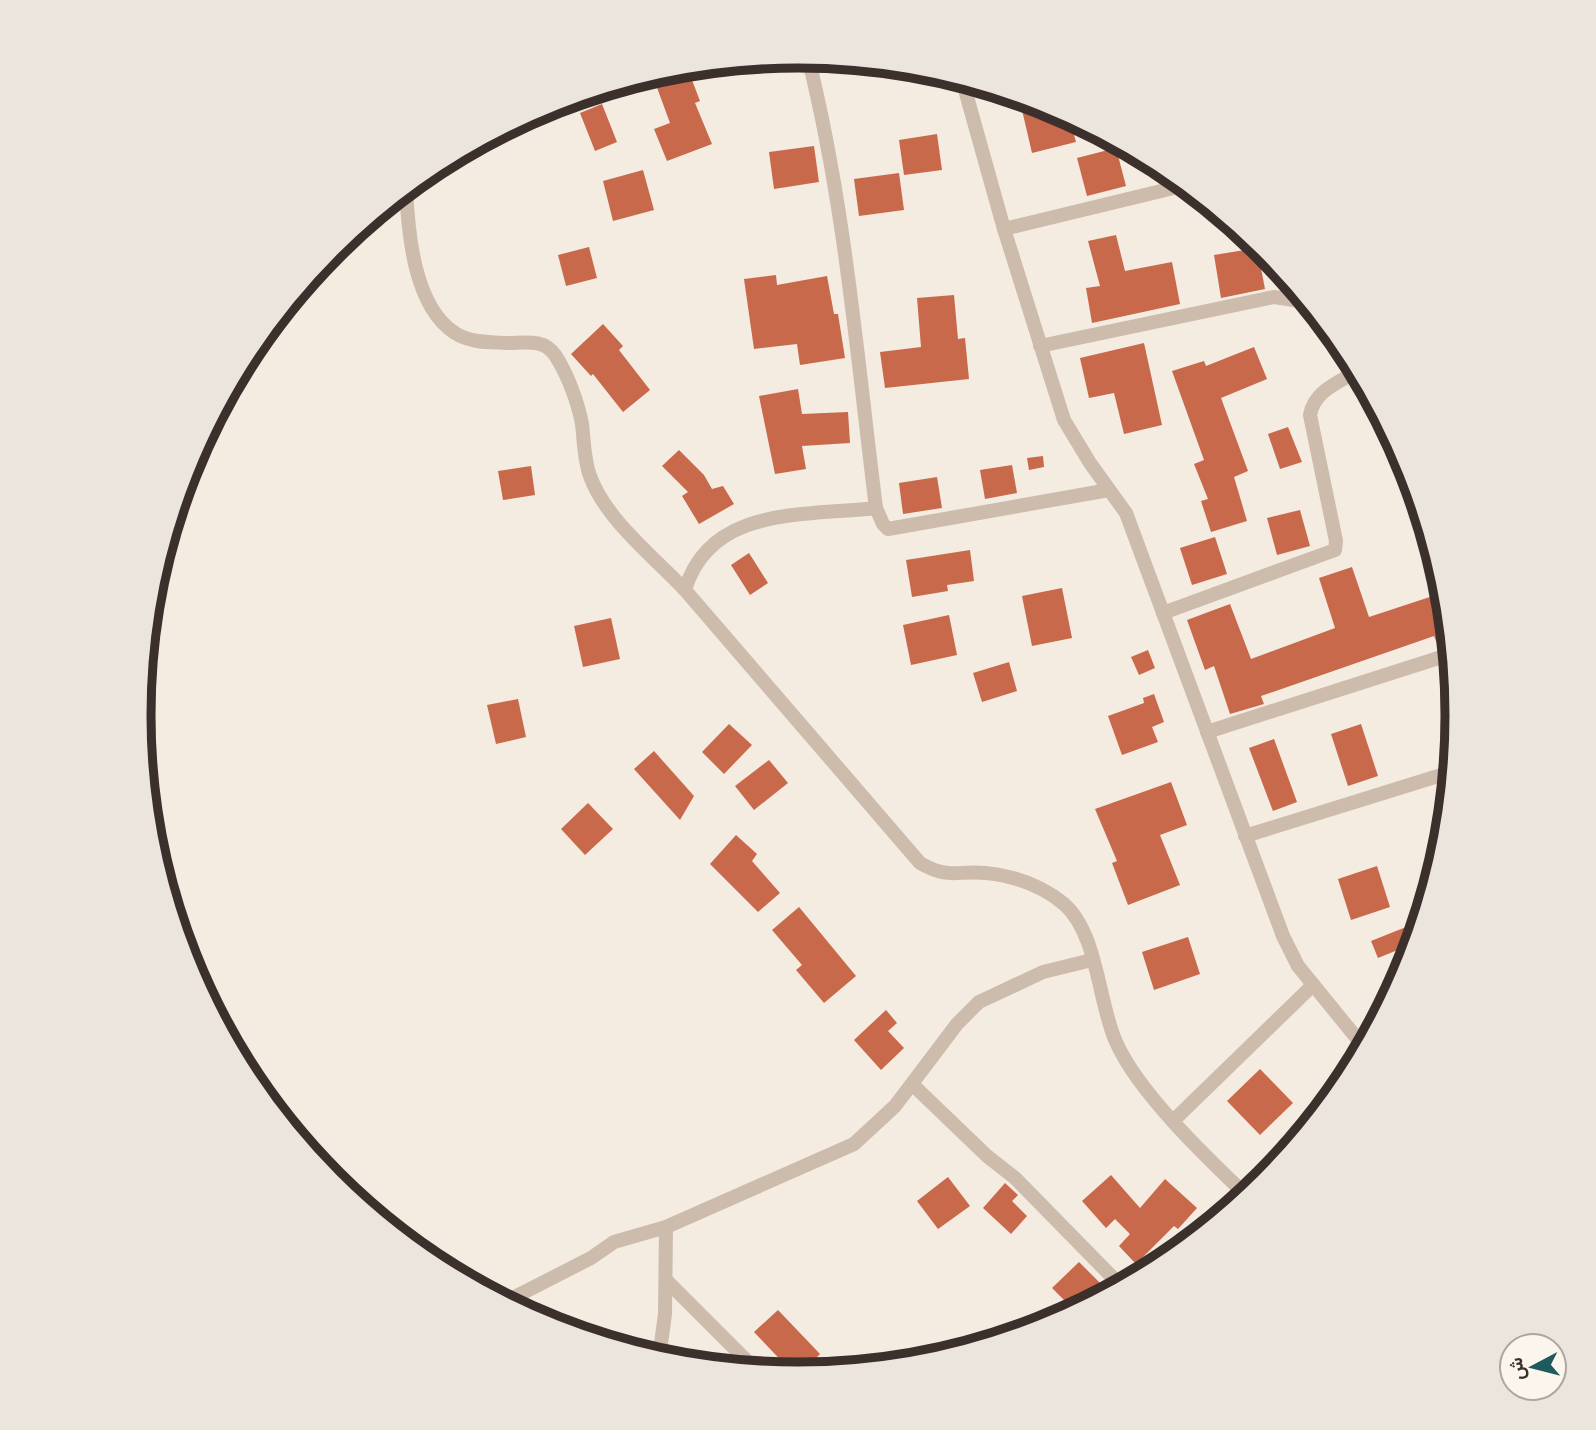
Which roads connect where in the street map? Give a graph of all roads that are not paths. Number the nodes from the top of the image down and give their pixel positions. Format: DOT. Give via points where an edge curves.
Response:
graph roads {
  1 [pos="811,69"];
  2 [pos="965,90"];
  3 [pos="1173,188"];
  4 [pos="407,200"];
  5 [pos="1004,229"];
  6 [pos="1293,300"];
  7 [pos="1040,346"];
  8 [pos="1348,376"];
  9 [pos="1108,490"];
  10 [pos="876,508"];
  11 [pos="684,590"];
  12 [pos="1163,613"];
  13 [pos="1441,657"];
  14 [pos="1207,732"];
  15 [pos="1441,775"];
  16 [pos="1245,836"];
  17 [pos="1092,961"];
  18 [pos="1313,985"];
  19 [pos="1357,1039"];
  20 [pos="913,1084"];
  21 [pos="1174,1121"];
  22 [pos="1239,1187"];
  23 [pos="666,1227"];
  24 [pos="1114,1279"];
  25 [pos="666,1280"];
  26 [pos="515,1297"];
  27 [pos="660,1346"];
  28 [pos="745,1359"];
  1 -- 10 [label="street" via="838,199"];
  2 -- 5 [label="street"];
  3 -- 5 [label="street"];
  4 -- 11 [label="street" via="414,268 439,321 457,335 476,341 540,342 549,348 581,420 589,475 603,502"];
  5 -- 7 [label="street"];
  6 -- 7 [label="street" via="1274,297"];
  7 -- 9 [label="street" via="1064,420"];
  8 -- 12 [label="street" via="1327,388 1311,405 1310,415 1335,550"];
  9 -- 10 [label="street" via="888,528"];
  9 -- 12 [label="street" via="1126,513"];
  10 -- 11 [label="street" via="738,526 714,541 690,571"];
  11 -- 17 [label="street" via="920,863 941,875 984,873 1026,880 1065,905 1085,934"];
  12 -- 14 [label="street"];
  13 -- 14 [label="street"];
  14 -- 16 [label="street"];
  15 -- 16 [label="street"];
  16 -- 18 [label="street" via="1283,936"];
  17 -- 20 [label="street" via="1043,972 979,1002"];
  17 -- 21 [label="street" via="1116,1044 1140,1083"];
  18 -- 19 [label="street"];
  18 -- 21 [label="street"];
  20 -- 23 [label="street" via="854,1144"];
  20 -- 24 [label="street" via="1015,1178"];
  21 -- 22 [label="street"];
  23 -- 25 [label="street"];
  23 -- 26 [label="street" via="614,1242"];
  25 -- 27 [label="street"];
  25 -- 28 [label="street"];
}
